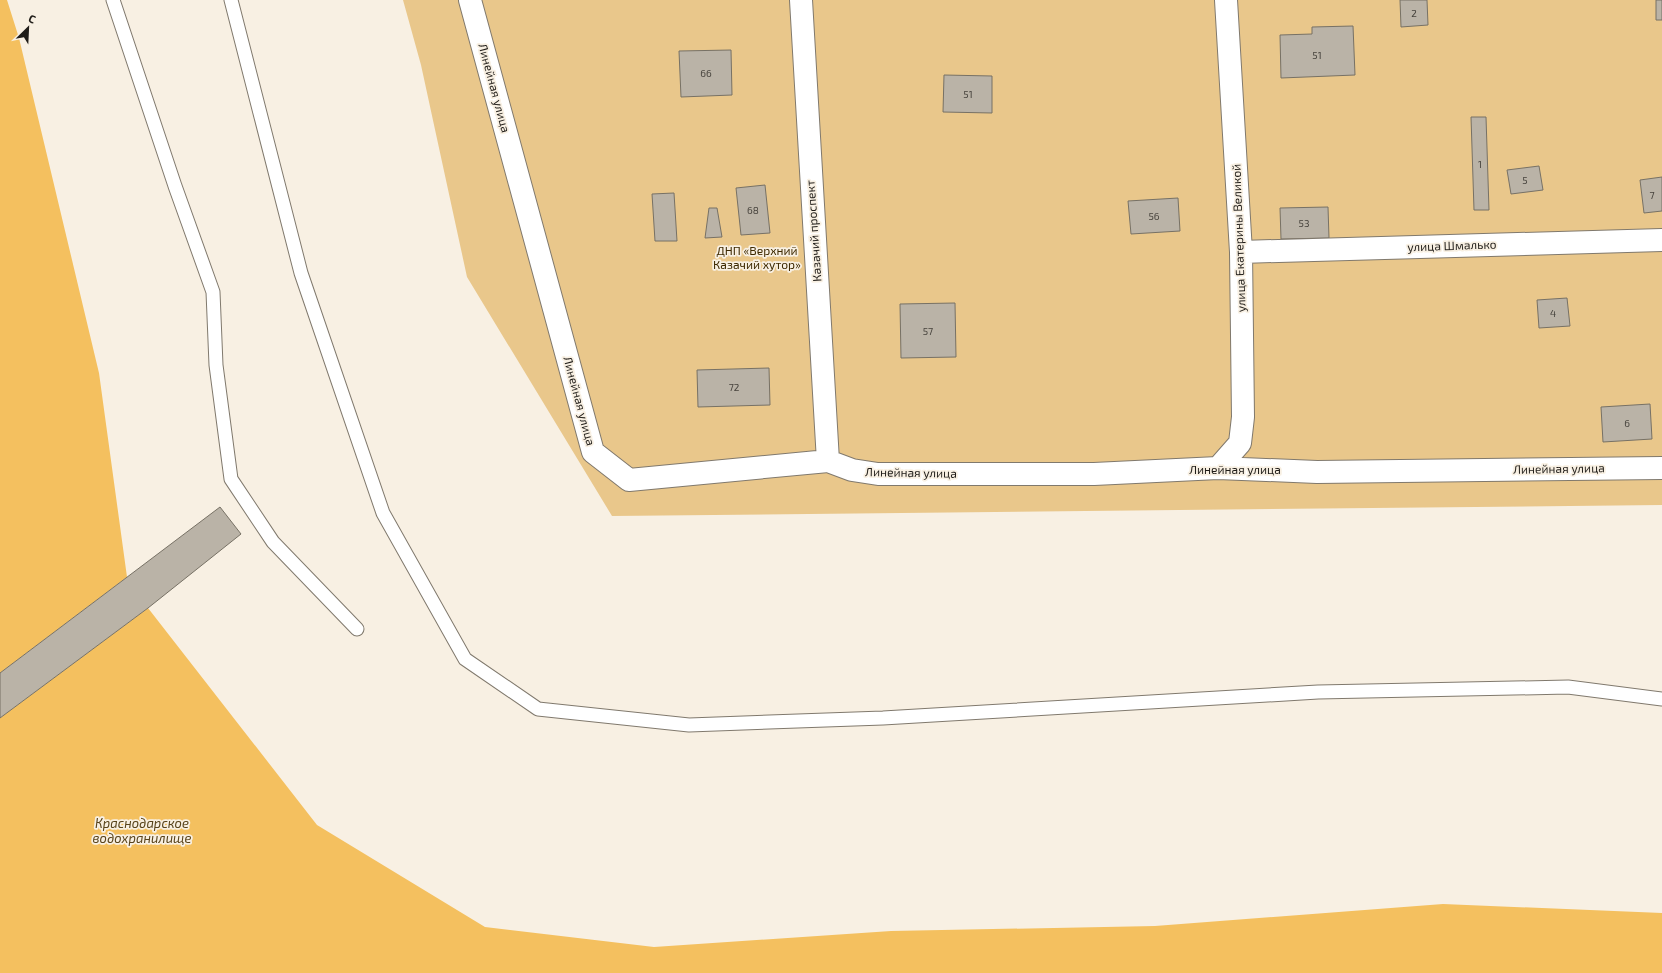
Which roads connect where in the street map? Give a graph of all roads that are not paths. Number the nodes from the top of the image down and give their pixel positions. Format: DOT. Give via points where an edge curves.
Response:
graph roads {
  1 [pos="113,0"];
  2 [pos="231,0"];
  3 [pos="470,0"];
  4 [pos="801,0"];
  5 [pos="1226,0"];
  6 [pos="1662,240"];
  7 [pos="1241,252"];
  8 [pos="828,461"];
  9 [pos="1218,468"];
  10 [pos="1662,468"];
  11 [pos="357,629"];
  12 [pos="1662,699"];
  1 -- 11 [label="lane" via="213,292 216,365 231,479 273,542"];
  2 -- 12 [label="lane" via="301,273 383,513 465,659 538,709 689,725 883,718 1318,692 1568,687"];
  3 -- 8 [label="street, Линейная улица" via="593,452 628,480"];
  4 -- 8 [label="street, Казачий проспект"];
  5 -- 7 [label="street, улица Екатерины Великой"];
  6 -- 7 [label="street, улица Шмалько"];
  7 -- 9 [label="street, улица Екатерины Великой" via="1243,417 1240,444"];
  8 -- 9 [label="street, Линейная улица" via="852,470 878,474 1094,474"];
  9 -- 10 [label="street, Линейная улица" via="1317,472"];
}
